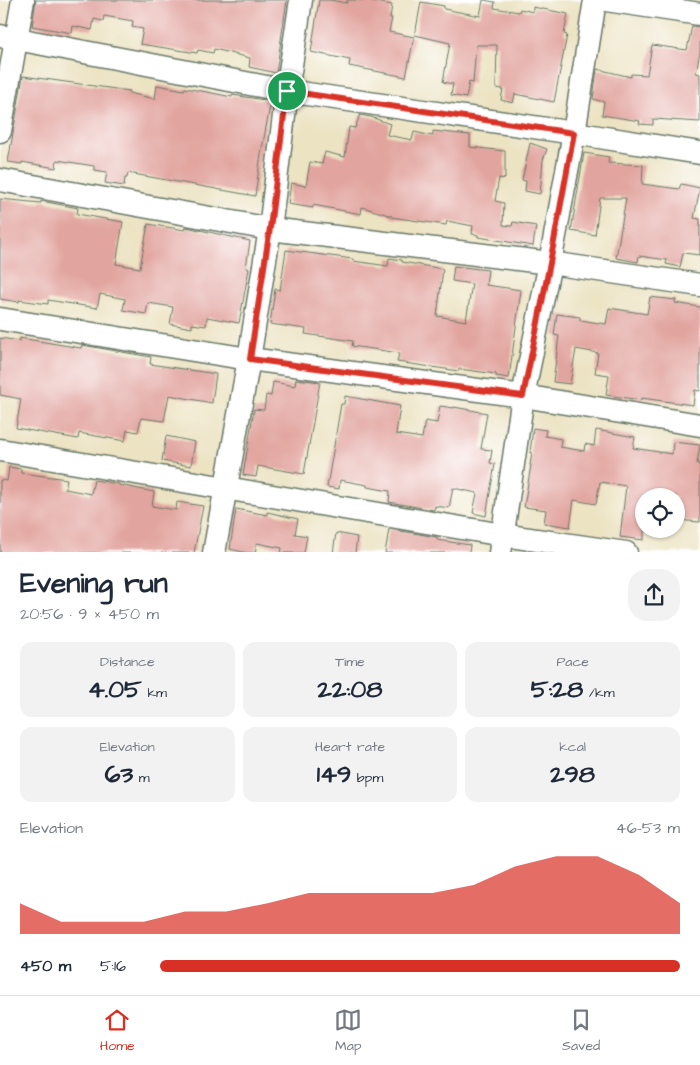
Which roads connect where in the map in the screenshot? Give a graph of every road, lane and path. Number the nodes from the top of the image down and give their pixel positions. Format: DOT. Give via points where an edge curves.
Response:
graph roads {
  1 [pos="23,0"];
  2 [pos="301,0"];
  3 [pos="595,0"];
  4 [pos="606,0"];
  5 [pos="700,14"];
  6 [pos="8,38"];
  7 [pos="287,91"];
  8 [pos="0,131"];
  9 [pos="574,133"];
  10 [pos="700,154"];
  11 [pos="0,180"];
  12 [pos="270,228"];
  13 [pos="550,263"];
  14 [pos="700,285"];
  15 [pos="0,319"];
  16 [pos="250,359"];
  17 [pos="523,396"];
  18 [pos="700,425"];
  19 [pos="0,450"];
  20 [pos="225,489"];
  21 [pos="501,544"];
  22 [pos="214,552"];
  23 [pos="626,552"];
  1 -- 6 [label="street"];
  2 -- 7 [label="street"];
  3 -- 9 [label="street"];
  4 -- 5 [label="street"];
  6 -- 7 [label="street"];
  6 -- 8 [label="street"];
  7 -- 9 [label="street"];
  7 -- 12 [label="street"];
  9 -- 10 [label="street"];
  9 -- 13 [label="street"];
  11 -- 12 [label="street"];
  12 -- 13 [label="street"];
  12 -- 16 [label="street"];
  13 -- 14 [label="street"];
  13 -- 17 [label="street"];
  15 -- 16 [label="street"];
  16 -- 17 [label="street"];
  16 -- 20 [label="street"];
  17 -- 18 [label="street"];
  17 -- 21 [label="street"];
  19 -- 20 [label="street"];
  20 -- 21 [label="street"];
  20 -- 22 [label="street"];
  21 -- 23 [label="street"];
}
